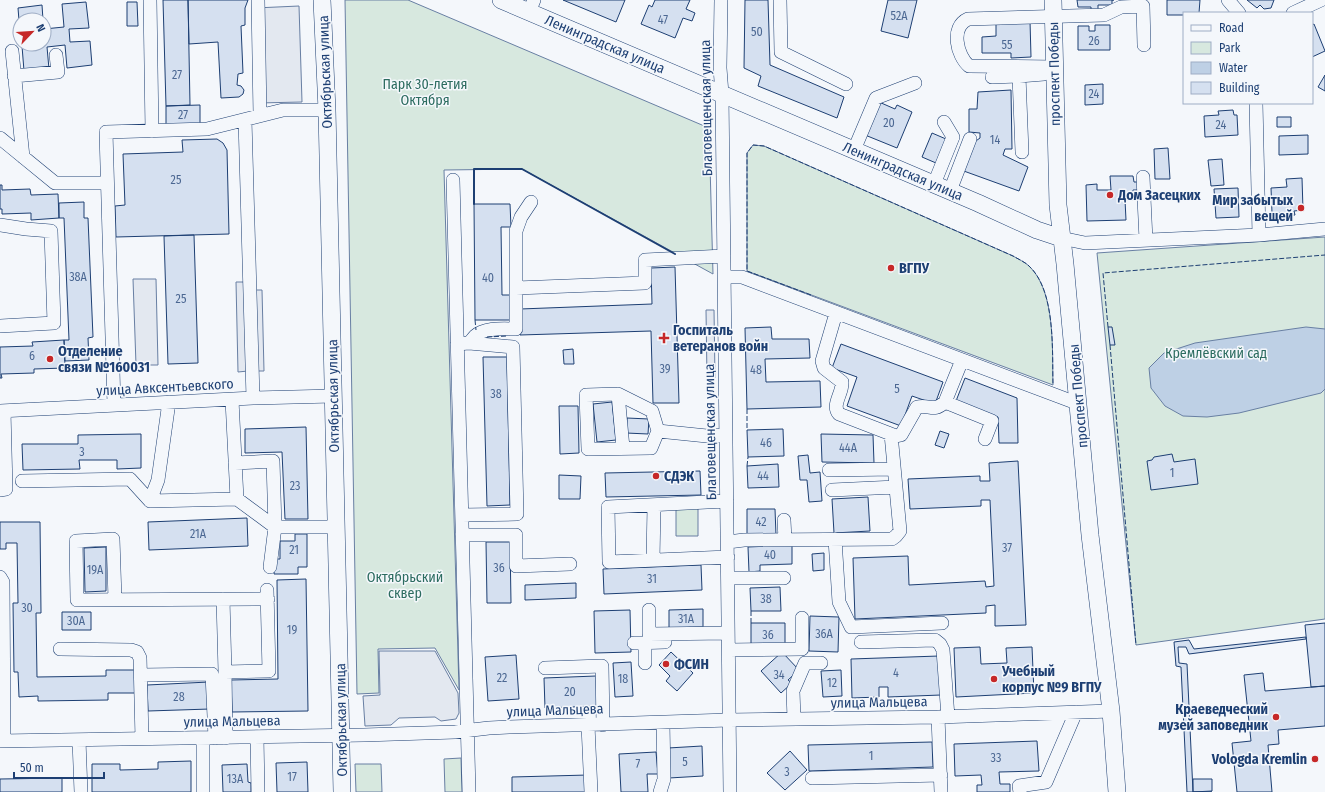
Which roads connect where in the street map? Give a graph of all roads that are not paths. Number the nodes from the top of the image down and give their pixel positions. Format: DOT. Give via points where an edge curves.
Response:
graph roads {
  1 [pos="150,0"];
  2 [pos="258,0"];
  3 [pos="322,0"];
  4 [pos="501,0"];
  5 [pos="721,0"];
  6 [pos="780,0"];
  7 [pos="1053,0"];
  8 [pos="1228,0"];
  9 [pos="1321,0"];
  10 [pos="1143,3"];
  11 [pos="531,6"];
  12 [pos="1238,12"];
  13 [pos="1294,12"];
  14 [pos="1053,18"];
  15 [pos="1144,44"];
  16 [pos="12,52"];
  17 [pos="56,55"];
  18 [pos="1054,70"];
  19 [pos="14,76"];
  20 [pos="1020,76"];
  21 [pos="992,77"];
  22 [pos="915,83"];
  23 [pos="846,84"];
  24 [pos="722,94"];
  25 [pos="1256,104"];
  26 [pos="327,110"];
  27 [pos="260,115"];
  28 [pos="245,120"];
  29 [pos="944,122"];
  30 [pos="152,130"];
  31 [pos="0,138"];
  32 [pos="970,139"];
  33 [pos="854,150"];
  34 [pos="1022,152"];
  35 [pos="23,157"];
  36 [pos="1143,177"];
  37 [pos="453,180"];
  38 [pos="107,183"];
  39 [pos="934,184"];
  40 [pos="950,191"];
  41 [pos="531,202"];
  42 [pos="0,225"];
  43 [pos="1325,230"];
  44 [pos="1259,234"];
  45 [pos="1062,238"];
  46 [pos="1146,240"];
  47 [pos="724,256"];
  48 [pos="725,277"];
  49 [pos="516,288"];
  50 [pos="836,313"];
  51 [pos="0,326"];
  52 [pos="463,344"];
  53 [pos="962,360"];
  54 [pos="618,394"];
  55 [pos="333,396"];
  56 [pos="253,398"];
  57 [pos="232,400"];
  58 [pos="169,402"];
  59 [pos="945,402"];
  60 [pos="1079,404"];
  61 [pos="114,405"];
  62 [pos="2,411"];
  63 [pos="658,430"];
  64 [pos="892,434"];
  65 [pos="726,436"];
  66 [pos="985,439"];
  67 [pos="623,448"];
  68 [pos="235,463"];
  69 [pos="894,469"];
  70 [pos="829,470"];
  71 [pos="22,481"];
  72 [pos="896,487"];
  73 [pos="0,490"];
  74 [pos="832,490"];
  75 [pos="237,499"];
  76 [pos="150,501"];
  77 [pos="727,501"];
  78 [pos="654,506"];
  79 [pos="462,516"];
  80 [pos="784,520"];
  81 [pos="275,527"];
  82 [pos="336,527"];
  83 [pos="462,535"];
  84 [pos="835,539"];
  85 [pos="785,540"];
  86 [pos="728,542"];
  87 [pos="728,558"];
  88 [pos="653,560"];
  89 [pos="570,564"];
  90 [pos="270,567"];
  91 [pos="0,577"];
  92 [pos="728,578"];
  93 [pos="784,578"];
  94 [pos="115,599"];
  95 [pos="223,599"];
  96 [pos="649,610"];
  97 [pos="802,618"];
  98 [pos="942,624"];
  99 [pos="728,641"];
  100 [pos="861,642"];
  101 [pos="802,649"];
  102 [pos="60,650"];
  103 [pos="805,663"];
  104 [pos="821,663"];
  105 [pos="645,664"];
  106 [pos="545,668"];
  107 [pos="225,672"];
  108 [pos="141,675"];
  109 [pos="1112,711"];
  110 [pos="1076,712"];
  111 [pos="943,717"];
  112 [pos="794,719"];
  113 [pos="729,720"];
  114 [pos="663,723"];
  115 [pos="588,725"];
  116 [pos="604,725"];
  117 [pos="468,732"];
  118 [pos="341,736"];
  119 [pos="257,737"];
  120 [pos="142,738"];
  121 [pos="215,738"];
  122 [pos="80,740"];
  123 [pos="2,741"];
  124 [pos="941,775"];
  125 [pos="812,778"];
  126 [pos="81,792"];
  127 [pos="203,792"];
  128 [pos="258,792"];
  129 [pos="342,792"];
  130 [pos="469,792"];
  131 [pos="591,792"];
  132 [pos="660,792"];
  133 [pos="730,792"];
  134 [pos="941,792"];
  135 [pos="1020,792"];
  136 [pos="1117,792"];
  1 -- 30 [label="street"];
  2 -- 27 [label="street"];
  3 -- 26 [label="main road, Октябрьская улица"];
  4 -- 11 [label="main road, Ленинградская улица"];
  5 -- 24 [label="street, Благовещенская улица"];
  6 -- 23 [label="street" via="781,52"];
  7 -- 14 [label="main road, проспект Победы"];
  8 -- 12 [label="street"];
  9 -- 13 [label="street"];
  10 -- 14 [label="street" via="1121,7 1104,15"];
  10 -- 15 [label="street"];
  11 -- 24 [label="main road, Ленинградская улица"];
  14 -- 18 [label="main road, проспект Победы"];
  14 -- 18 [label="street" via="968,19 960,26 957,40 964,62 969,66"];
  16 -- 19 [label="street"];
  17 -- 19 [label="street" via="58,72"];
  18 -- 20 [label="street"];
  18 -- 45 [label="main road, проспект Победы" via="1056,181"];
  19 -- 35 [label="street"];
  20 -- 21 [label="street"];
  20 -- 34 [label="street"];
  22 -- 33 [label="street" via="876,98"];
  24 -- 33 [label="main road, Ленинградская улица"];
  24 -- 47 [label="street, Благовещенская улица"];
  25 -- 44 [label="street"];
  26 -- 27 [label="street" via="283,110"];
  26 -- 55 [label="main road, Октябрьская улица"];
  27 -- 28 [label="street"];
  28 -- 30 [label="street" via="207,129"];
  28 -- 56 [label="street"];
  29 -- 39 [label="street" via="953,137"];
  30 -- 38 [label="street" via="106,132"];
  31 -- 35 [label="street"];
  32 -- 40 [label="street"];
  33 -- 39 [label="main road, Ленинградская улица"];
  35 -- 38 [label="street" via="55,183"];
  36 -- 46 [label="street"];
  37 -- 52 [label="street"];
  38 -- 61 [label="street"];
  39 -- 40 [label="main road, Ленинградская улица"];
  40 -- 45 [label="main road, Ленинградская улица" via="1037,230"];
  41 -- 49 [label="street" via="521,217 516,232"];
  42 -- 51 [label="street" via="51,231 54,323"];
  43 -- 44 [label="street, Ленинградская улица"];
  44 -- 46 [label="street, Ленинградская улица"];
  45 -- 46 [label="street, Ленинградская улица" via="1085,243"];
  45 -- 60 [label="main road, проспект Победы"];
  47 -- 48 [label="street, Благовещенская улица"];
  47 -- 49 [label="street" via="645,260 645,284"];
  48 -- 50 [label="street" via="742,277"];
  48 -- 65 [label="street, Благовещенская улица"];
  49 -- 52 [label="street" via="516,329 484,332"];
  50 -- 53 [label="street"];
  50 -- 64 [label="street" via="822,361 824,368 842,382 836,411"];
  52 -- 79 [label="street"];
  52 -- 79 [label="street" via="513,347 517,514"];
  53 -- 59 [label="street"];
  53 -- 60 [label="street"];
  54 -- 63 [label="street" via="652,412"];
  54 -- 67 [label="street"];
  54 -- 67 [label="street" via="586,395 588,449"];
  55 -- 56 [label="street, улица Авксентьевского"];
  55 -- 82 [label="main road, Октябрьская улица"];
  56 -- 57 [label="street, улица Авксентьевского"];
  57 -- 58 [label="street, улица Авксентьевского"];
  57 -- 68 [label="street"];
  58 -- 61 [label="street, улица Авксентьевского"];
  58 -- 76 [label="street" via="158,480"];
  59 -- 64 [label="street" via="935,409 917,406 901,434"];
  59 -- 66 [label="street" via="992,421"];
  60 -- 109 [label="main road, проспект Победы" via="1090,535"];
  61 -- 62 [label="street, улица Авксентьевского"];
  62 -- 73 [label="street" via="6,489"];
  63 -- 65 [label="street"];
  63 -- 67 [label="street" via="651,448"];
  64 -- 69 [label="street"];
  65 -- 77 [label="street, Благовещенская улица"];
  68 -- 75 [label="street"];
  68 -- 81 [label="street" via="273,461"];
  69 -- 70 [label="street"];
  69 -- 72 [label="street"];
  71 -- 76 [label="street" via="130,479"];
  72 -- 74 [label="street"];
  72 -- 84 [label="street" via="900,531 896,536"];
  75 -- 76 [label="street"];
  75 -- 81 [label="street"];
  77 -- 78 [label="street"];
  77 -- 86 [label="street, Благовещенская улица"];
  78 -- 88 [label="street"];
  78 -- 88 [label="street" via="608,507 609,562"];
  79 -- 83 [label="street"];
  80 -- 85 [label="street"];
  81 -- 82 [label="street"];
  81 -- 90 [label="street"];
  82 -- 118 [label="main road, Октябрьская улица"];
  83 -- 89 [label="street" via="516,535 516,566"];
  83 -- 117 [label="street"];
  84 -- 85 [label="street"];
  84 -- 98 [label="street" via="839,602 851,627"];
  85 -- 86 [label="street"];
  86 -- 87 [label="street, Благовещенская улица"];
  87 -- 88 [label="street"];
  87 -- 92 [label="street, Благовещенская улица"];
  91 -- 123 [label="street" via="3,582 5,725"];
  92 -- 93 [label="street"];
  92 -- 99 [label="street, Благовещенская улица"];
  94 -- 94 [label="street" via="78,600 76,540 113,539"];
  94 -- 95 [label="street"];
  95 -- 107 [label="street"];
  95 -- 107 [label="street" via="268,595 269,671"];
  96 -- 99 [label="street" via="649,634"];
  97 -- 101 [label="street"];
  99 -- 101 [label="street"];
  99 -- 105 [label="street" via="639,643"];
  99 -- 113 [label="street, Благовещенская улица"];
  100 -- 111 [label="street" via="935,640 940,644 943,650"];
  101 -- 103 [label="street"];
  102 -- 108 [label="street" via="137,652"];
  103 -- 104 [label="street"];
  103 -- 112 [label="street" via="793,691"];
  106 -- 116 [label="street" via="602,666"];
  107 -- 121 [label="street"];
  108 -- 120 [label="street"];
  108 -- 121 [label="street" via="212,674"];
  109 -- 110 [label="street, улица Мальцева"];
  109 -- 136 [label="main road, проспект Победы"];
  110 -- 111 [label="street, улица Мальцева"];
  110 -- 135 [label="street" via="1046,782 1019,786"];
  111 -- 112 [label="street, улица Мальцева"];
  111 -- 124 [label="street"];
  112 -- 113 [label="street, улица Мальцева"];
  113 -- 114 [label="street, улица Мальцева"];
  113 -- 133 [label="street, Благовещенская улица"];
  114 -- 116 [label="street, улица Мальцева"];
  114 -- 132 [label="street" via="664,779"];
  115 -- 116 [label="street, улица Мальцева"];
  115 -- 117 [label="street, улица Мальцева" via="496,728"];
  115 -- 131 [label="street"];
  117 -- 118 [label="street, улица Мальцева"];
  117 -- 130 [label="street"];
  118 -- 119 [label="street, улица Мальцева"];
  118 -- 129 [label="main road, Октябрьская улица"];
  119 -- 121 [label="street, улица Мальцева"];
  119 -- 128 [label="street"];
  120 -- 121 [label="street, улица Мальцева"];
  120 -- 122 [label="street, улица Мальцева"];
  121 -- 127 [label="street"];
  122 -- 123 [label="street, улица Мальцева"];
  122 -- 126 [label="street"];
  124 -- 125 [label="street"];
  124 -- 134 [label="street"];
}
